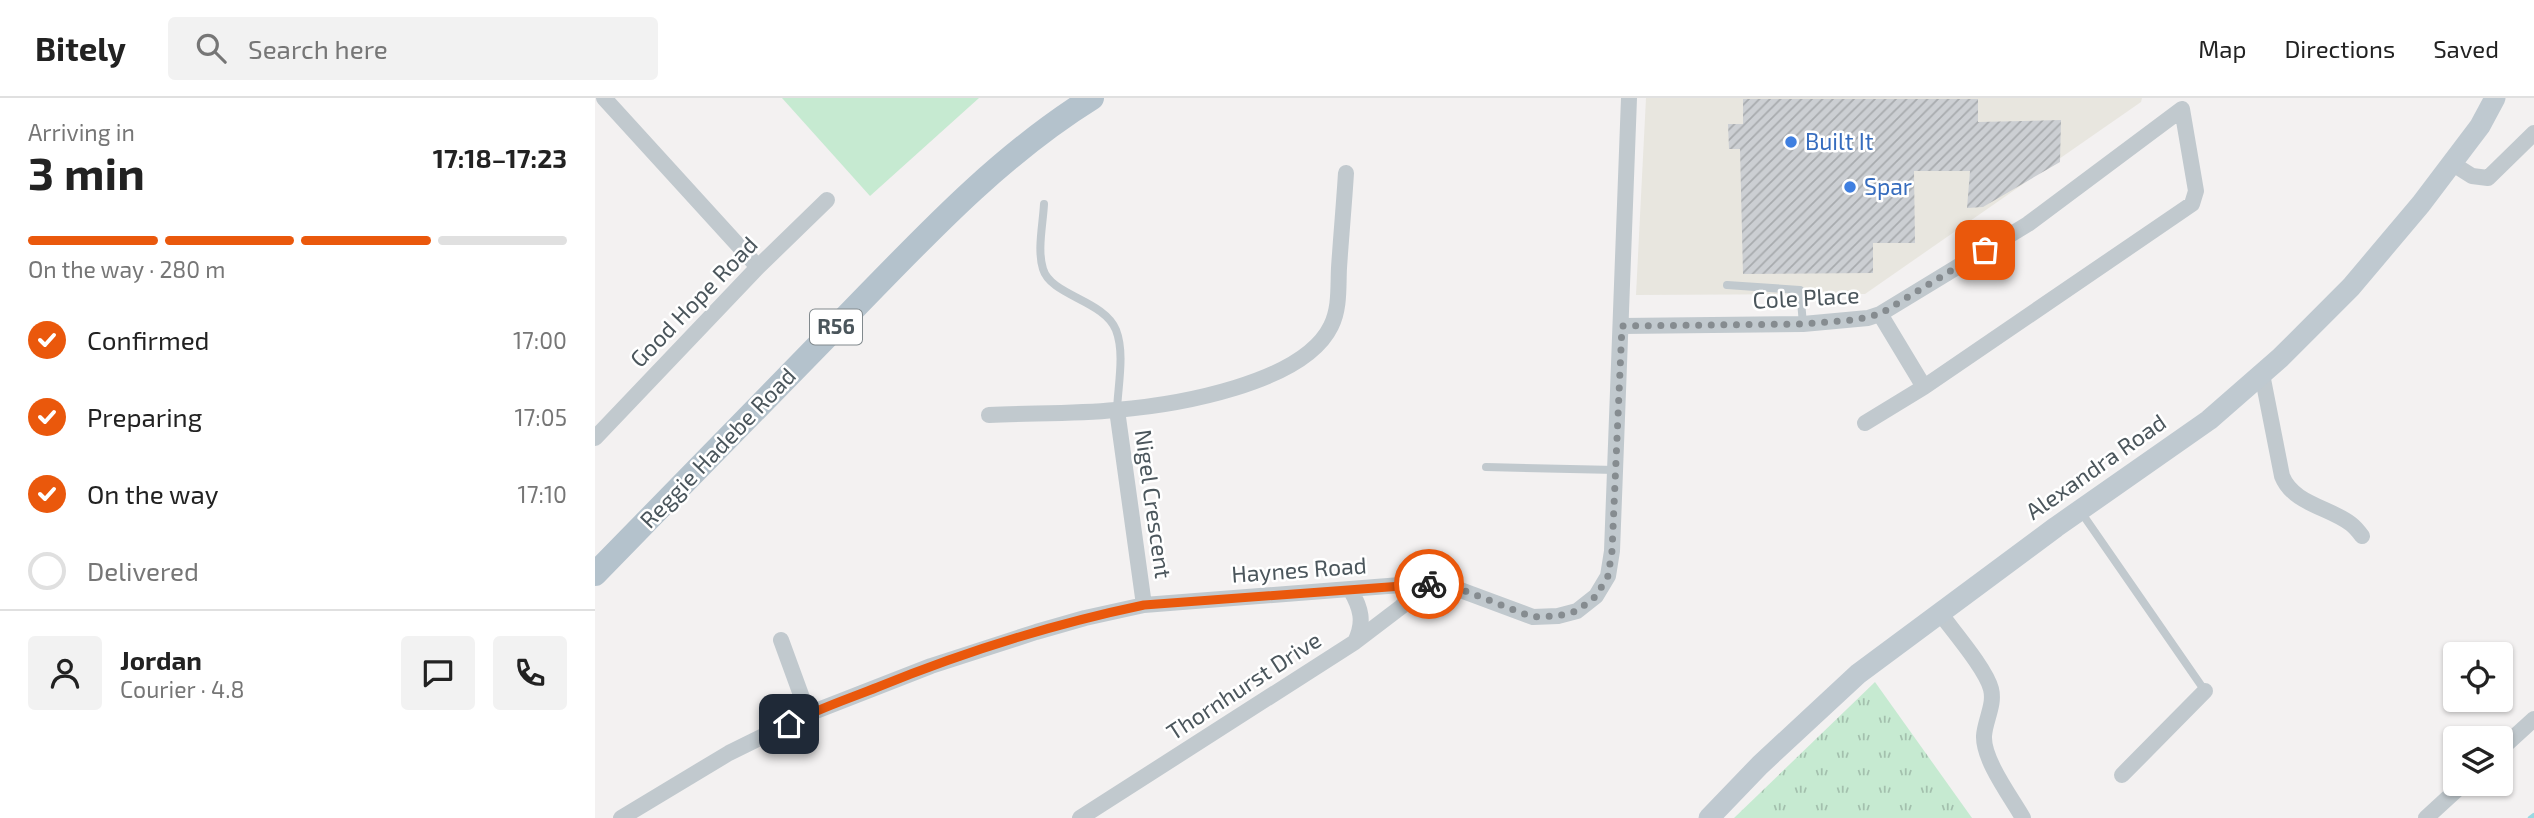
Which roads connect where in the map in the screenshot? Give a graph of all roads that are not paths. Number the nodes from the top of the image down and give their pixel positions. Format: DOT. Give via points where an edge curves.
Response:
graph roads {
  1 [pos="604,98"];
  2 [pos="1092,98"];
  3 [pos="1629,98"];
  4 [pos="2495,98"];
  5 [pos="2510,98"];
  6 [pos="2179,104"];
  7 [pos="2480,126"];
  8 [pos="2534,133"];
  9 [pos="2452,164"];
  10 [pos="1346,173"];
  11 [pos="827,200"];
  12 [pos="1044,204"];
  13 [pos="758,267"];
  14 [pos="1727,285"];
  15 [pos="1880,314"];
  16 [pos="1803,324"];
  17 [pos="1622,326"];
  18 [pos="2262,374"];
  19 [pos="1924,387"];
  20 [pos="1117,410"];
  21 [pos="989,415"];
  22 [pos="1865,423"];
  23 [pos="595,438"];
  24 [pos="1486,467"];
  25 [pos="1616,470"];
  26 [pos="2080,510"];
  27 [pos="2363,536"];
  28 [pos="595,574"];
  29 [pos="1426,583"];
  30 [pos="1350,589"];
  31 [pos="1144,605"];
  32 [pos="1940,613"];
  33 [pos="781,640"];
  34 [pos="1355,642"];
  35 [pos="2205,691"];
  36 [pos="808,714"];
  37 [pos="2534,719"];
  38 [pos="2513,739"];
  39 [pos="2122,775"];
  40 [pos="2450,796"];
  41 [pos="621,818"];
  42 [pos="1080,818"];
  43 [pos="1710,818"];
  44 [pos="2023,818"];
  45 [pos="2426,818"];
  1 -- 13 [label="street"];
  2 -- 28 [label="main road, Reggie Hadebe Road / R56" via="1039,134 942,218"];
  3 -- 17 [label="street, Haynes Road"];
  4 -- 7 [label="street, Alexandra Road"];
  5 -- 7 [label="street, Alexandra Road"];
  6 -- 15 [label="street, Cole Place" via="2028,224"];
  6 -- 19 [label="street" via="2196,191 2192,204"];
  7 -- 9 [label="street, Alexandra Road"];
  8 -- 9 [label="street" via="2488,178 2472,176"];
  9 -- 18 [label="street, Alexandra Road" via="2351,287"];
  10 -- 20 [label="street, Nigel Crescent" via="1337,312 1317,347 1280,371 1237,388"];
  11 -- 13 [label="street, Good Hope Road"];
  12 -- 20 [label="lane" via="1041,261 1046,276 1102,313 1115,327"];
  13 -- 23 [label="street, Good Hope Road"];
  14 -- 16 [label="lane" via="1800,290"];
  15 -- 16 [label="street, Cole Place"];
  15 -- 19 [label="street"];
  16 -- 17 [label="street, Cole Place"];
  17 -- 25 [label="street, Haynes Road"];
  18 -- 26 [label="street, Alexandra Road" via="2209,420"];
  18 -- 27 [label="street" via="2285,485 2350,523"];
  19 -- 22 [label="street"];
  20 -- 21 [label="street, Nigel Crescent"];
  20 -- 31 [label="street, Nigel Crescent"];
  24 -- 25 [label="lane"];
  25 -- 29 [label="street, Haynes Road" via="1608,576 1596,596 1577,611 1532,617 1455,587"];
  26 -- 32 [label="street, Alexandra Road"];
  26 -- 35 [label="lane"];
  29 -- 30 [label="street, Haynes Road"];
  29 -- 34 [label="street, Thornhurst Drive"];
  30 -- 31 [label="street, Haynes Road"];
  30 -- 34 [label="street" via="1361,610 1361,629"];
  31 -- 36 [label="street, Haynes Road" via="1009,640"];
  32 -- 43 [label="street, Alexandra Road" via="1858,674"];
  32 -- 44 [label="street" via="1991,689 1984,737 1987,751"];
  33 -- 36 [label="street"];
  34 -- 42 [label="street, Thornhurst Drive"];
  35 -- 39 [label="street"];
  36 -- 41 [label="street, Haynes Road" via="729,753"];
  37 -- 38 [label="street"];
  40 -- 45 [label="street"];
}
